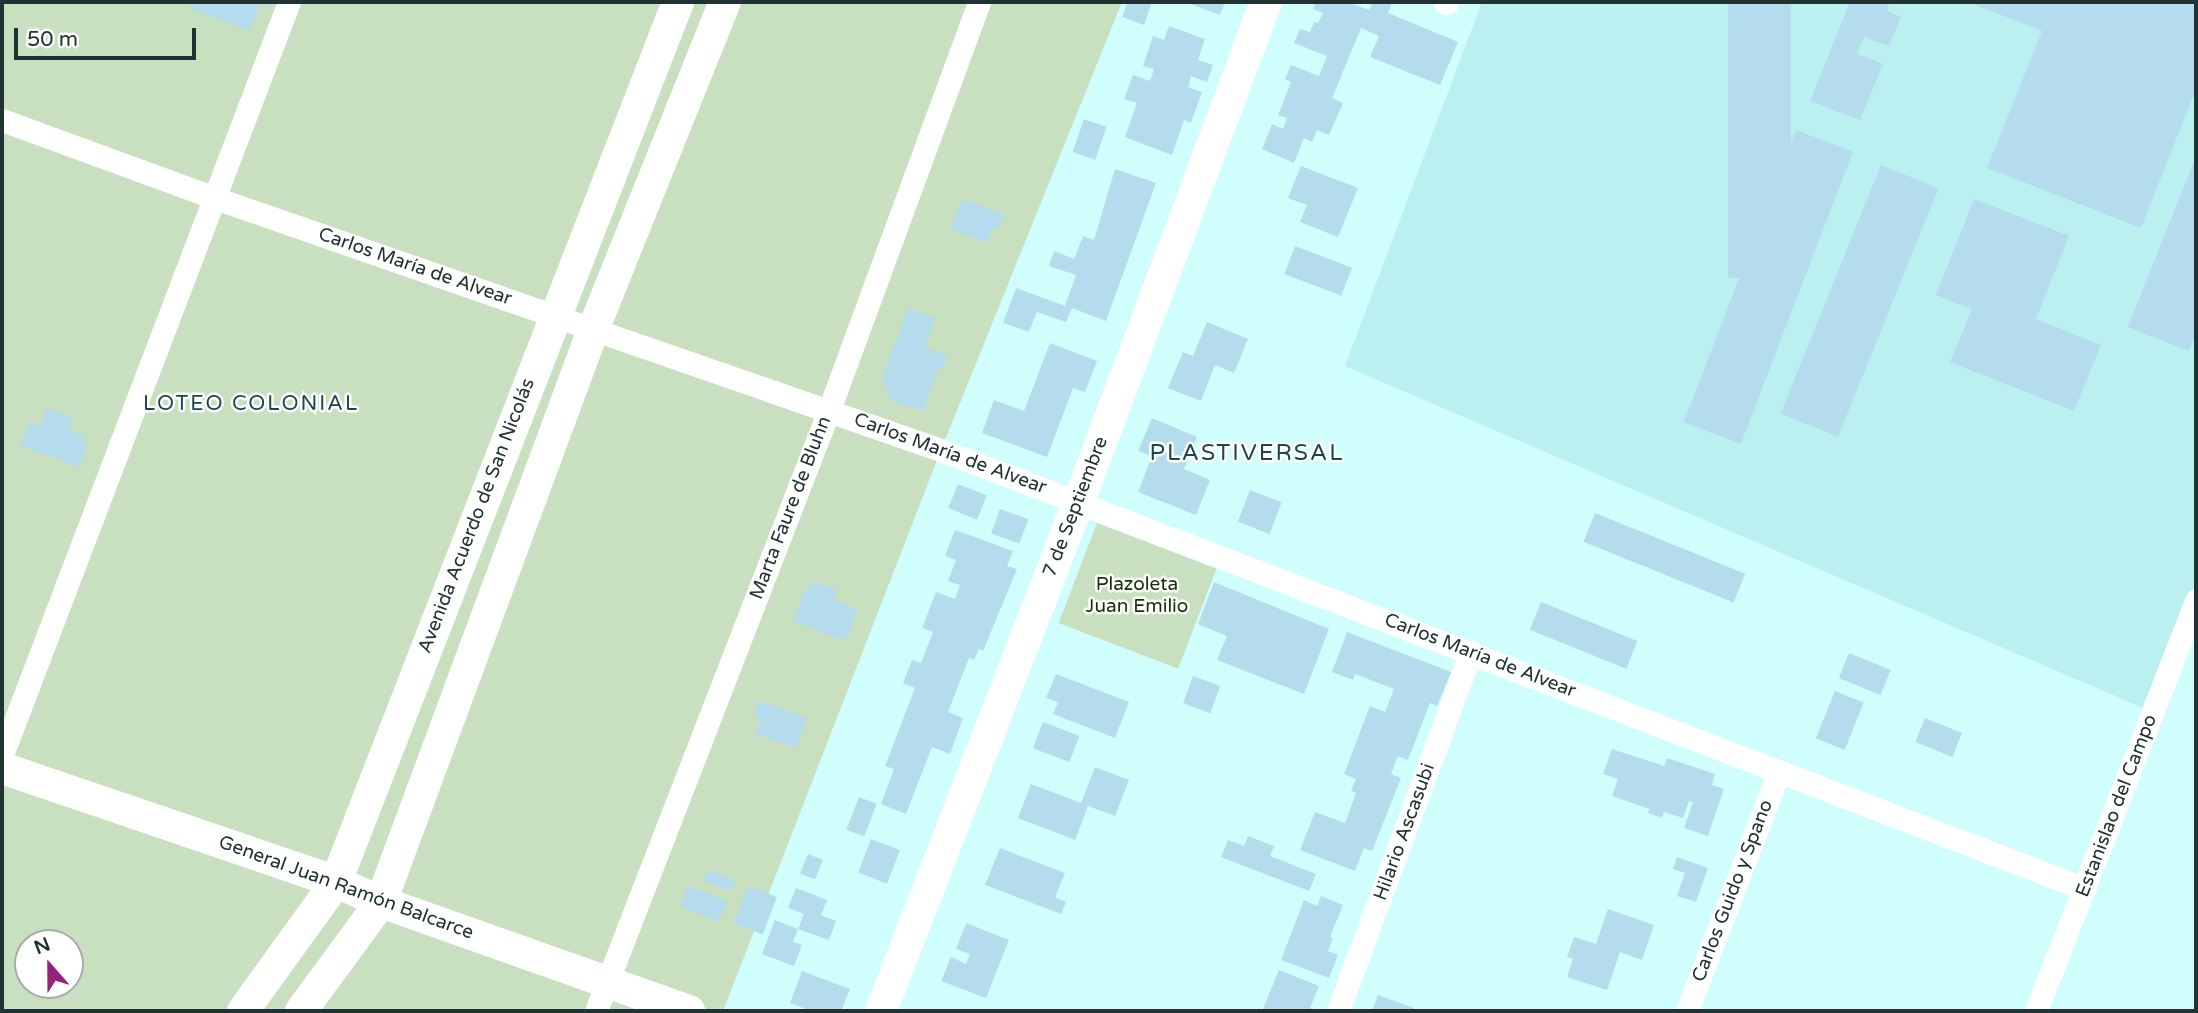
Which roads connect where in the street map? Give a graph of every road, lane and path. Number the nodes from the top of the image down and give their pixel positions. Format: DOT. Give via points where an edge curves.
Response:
graph roads {
  1 [pos="289,2"];
  2 [pos="678,2"];
  3 [pos="725,2"];
  4 [pos="979,2"];
  5 [pos="1266,2"];
  6 [pos="2,120"];
  7 [pos="212,197"];
  8 [pos="555,316"];
  9 [pos="593,330"];
  10 [pos="829,410"];
  11 [pos="1079,500"];
  12 [pos="2196,600"];
  13 [pos="1471,652"];
  14 [pos="2,755"];
  15 [pos="2,768"];
  16 [pos="1779,771"];
  17 [pos="336,882"];
  18 [pos="2085,889"];
  19 [pos="382,902"];
  20 [pos="608,981"];
  21 [pos="243,1011"];
  22 [pos="301,1011"];
  23 [pos="596,1011"];
  24 [pos="689,1011"];
  25 [pos="881,1011"];
  26 [pos="1338,1011"];
  27 [pos="1687,1011"];
  28 [pos="2036,1011"];
  1 -- 7 [label="street"];
  2 -- 8 [label="street, Avenida Acuerdo de San Nicolás"];
  3 -- 9 [label="street"];
  4 -- 10 [label="street, Marta Faure de Bluhn"];
  5 -- 11 [label="street, 7 de Septiembre"];
  6 -- 7 [label="street, Carlos María de Alvear"];
  7 -- 8 [label="street, Carlos María de Alvear"];
  7 -- 14 [label="street"];
  8 -- 9 [label="street, Carlos María de Alvear"];
  8 -- 17 [label="street, Avenida Acuerdo de San Nicolás"];
  9 -- 10 [label="street, Carlos María de Alvear"];
  9 -- 19 [label="street"];
  10 -- 11 [label="street, Carlos María de Alvear"];
  10 -- 20 [label="street, Marta Faure de Bluhn"];
  11 -- 13 [label="street, Carlos María de Alvear"];
  11 -- 25 [label="street, 7 de Septiembre"];
  12 -- 18 [label="street, Estanislao del Campo"];
  13 -- 16 [label="street, Carlos María de Alvear"];
  13 -- 26 [label="street, Hilario Ascasubi"];
  15 -- 17 [label="street, General Juan Ramón Balcarce"];
  16 -- 18 [label="street, Carlos María de Alvear"];
  16 -- 27 [label="street, Carlos Guido y Spano"];
  17 -- 19 [label="street, General Juan Ramón Balcarce"];
  17 -- 21 [label="street, Avenida Acuerdo de San Nicolás"];
  18 -- 28 [label="street, Estanislao del Campo"];
  19 -- 20 [label="street, General Juan Ramón Balcarce"];
  19 -- 22 [label="street"];
  20 -- 23 [label="street, Marta Faure de Bluhn"];
  20 -- 24 [label="street, General Juan Ramón Balcarce"];
}
